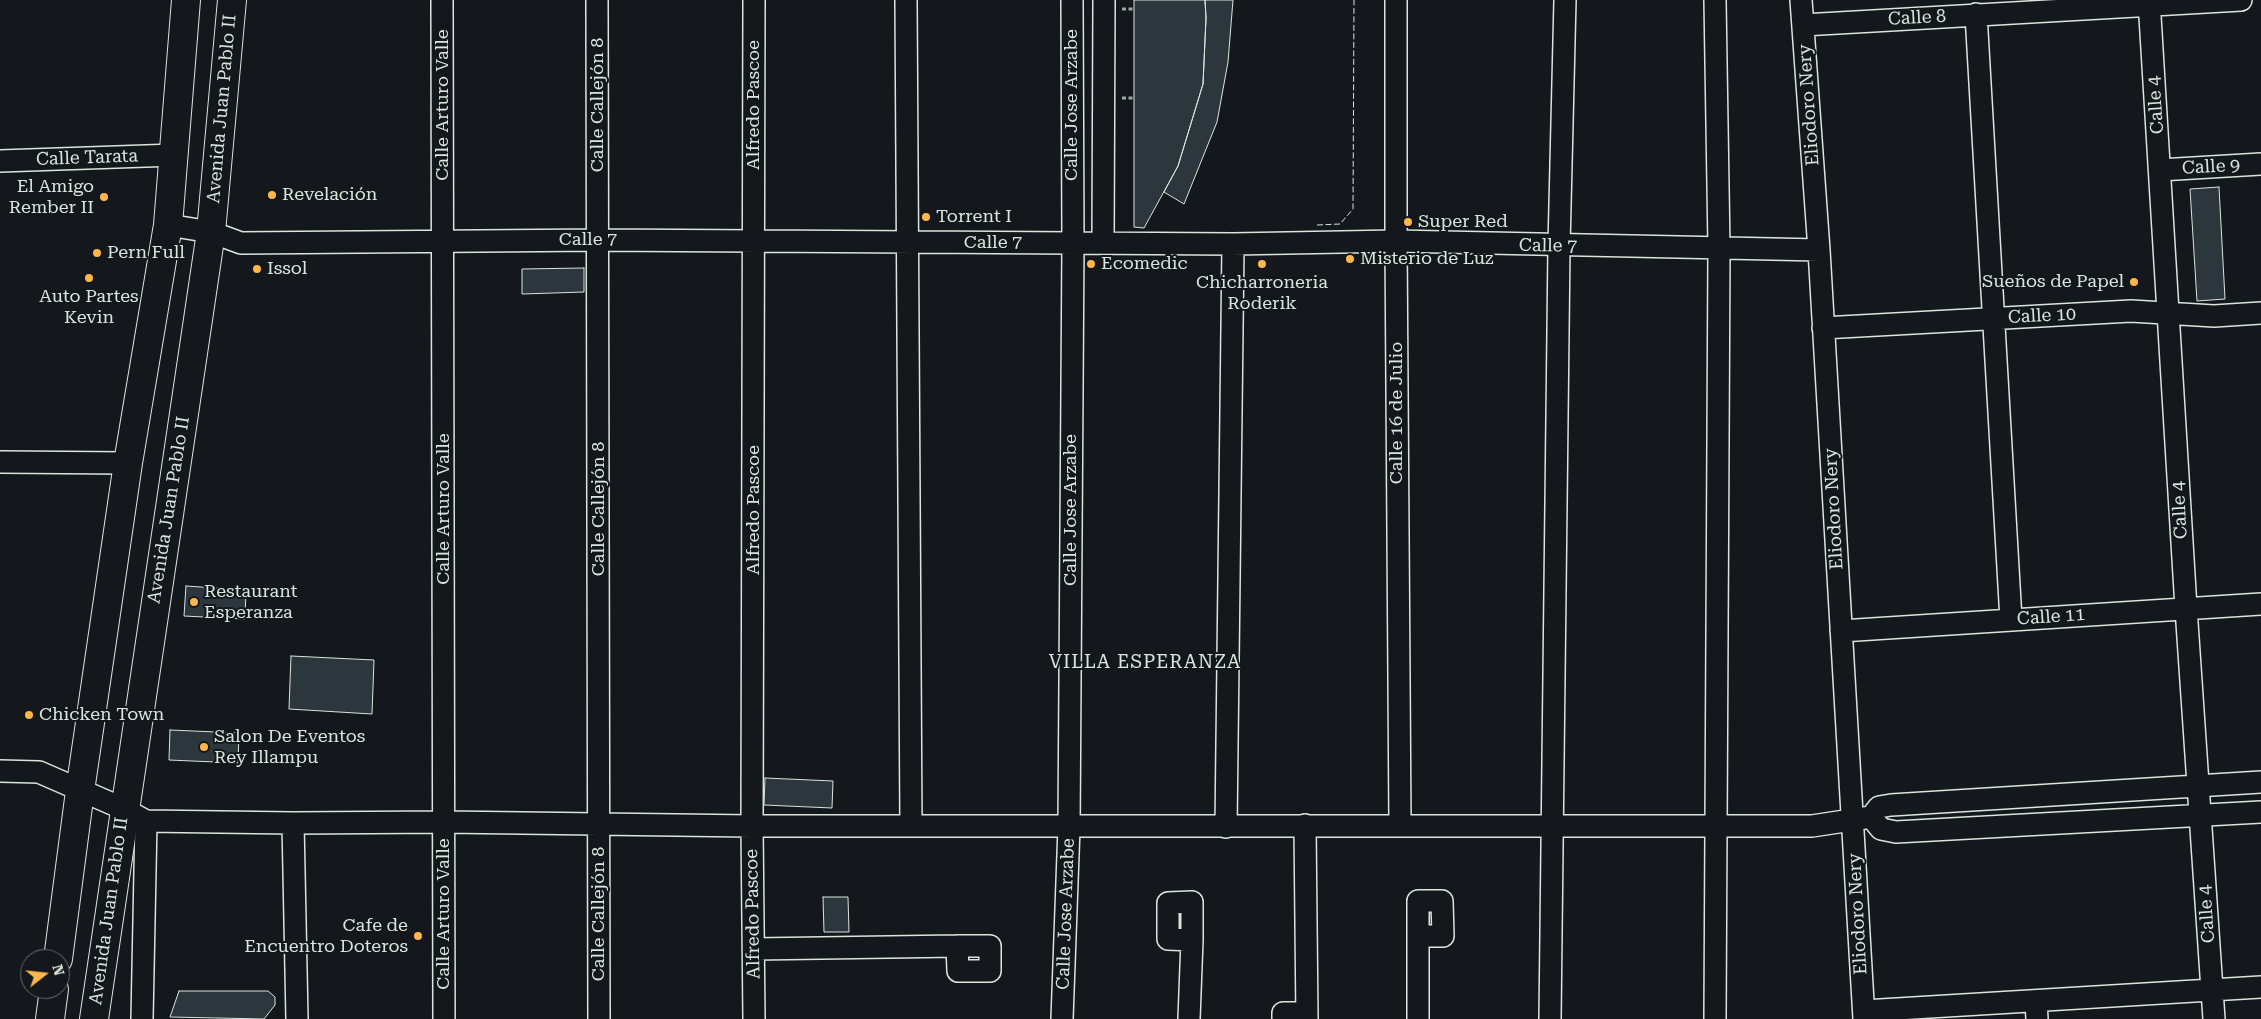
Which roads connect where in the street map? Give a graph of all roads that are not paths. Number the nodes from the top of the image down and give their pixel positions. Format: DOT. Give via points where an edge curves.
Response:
graph roads {
  1 [pos="186,0"];
  2 [pos="232,0"];
  3 [pos="442,0"];
  4 [pos="597,0"];
  5 [pos="754,0"];
  6 [pos="906,0"];
  7 [pos="1072,0"];
  8 [pos="1104,0"];
  9 [pos="1396,0"];
  10 [pos="1565,0"];
  11 [pos="1715,0"];
  12 [pos="1801,0"];
  13 [pos="2241,0"];
  14 [pos="2149,2"];
  15 [pos="1976,14"];
  16 [pos="1803,25"];
  17 [pos="175,155"];
  18 [pos="0,161"];
  19 [pos="2261,164"];
  20 [pos="2160,170"];
  21 [pos="168,225"];
  22 [pos="210,232"];
  23 [pos="598,240"];
  24 [pos="444,241"];
  25 [pos="1396,241"];
  26 [pos="755,242"];
  27 [pos="1073,242"];
  28 [pos="908,243"];
  29 [pos="1103,243"];
  30 [pos="1233,244"];
  31 [pos="1559,246"];
  32 [pos="1719,248"];
  33 [pos="1819,250"];
  34 [pos="2168,314"];
  35 [pos="2261,314"];
  36 [pos="1993,319"];
  37 [pos="1823,328"];
  38 [pos="0,462"];
  39 [pos="128,463"];
  40 [pos="2261,604"];
  41 [pos="2186,608"];
  42 [pos="2011,620"];
  43 [pos="1841,631"];
  44 [pos="0,771"];
  45 [pos="2261,782"];
  46 [pos="2199,786"];
  47 [pos="80,791"];
  48 [pos="2261,812"];
  49 [pos="135,815"];
  50 [pos="2201,816"];
  51 [pos="1862,819"];
  52 [pos="445,822"];
  53 [pos="294,823"];
  54 [pos="599,823"];
  55 [pos="1305,825"];
  56 [pos="1400,825"];
  57 [pos="752,826"];
  58 [pos="911,826"];
  59 [pos="1554,826"];
  60 [pos="1716,826"];
  61 [pos="1069,827"];
  62 [pos="1226,827"];
  63 [pos="1419,936"];
  64 [pos="1192,940"];
  65 [pos="957,946"];
  66 [pos="59,949"];
  67 [pos="754,949"];
  68 [pos="2261,987"];
  69 [pos="2212,990"];
  70 [pos="53,999"];
  71 [pos="2037,1010"];
  72 [pos="1864,1015"];
  73 [pos="1307,1016"];
  74 [pos="50,1019"];
  75 [pos="94,1019"];
  76 [pos="142,1019"];
  77 [pos="297,1019"];
  78 [pos="444,1019"];
  79 [pos="599,1019"];
  80 [pos="754,1019"];
  81 [pos="1062,1019"];
  82 [pos="1189,1019"];
  83 [pos="1283,1019"];
  84 [pos="1418,1019"];
  85 [pos="1550,1019"];
  86 [pos="1715,1019"];
  87 [pos="2214,1019"];
  1 -- 17 [label="highway"];
  2 -- 22 [label="highway, Avenida Juan Pablo II"];
  3 -- 24 [label="street, Calle Arturo Valle"];
  4 -- 23 [label="street, Calle Callejón 8"];
  5 -- 26 [label="street, Alfredo Pascoe"];
  6 -- 28 [label="street"];
  7 -- 27 [label="street, Calle Jose Arzabe"];
  8 -- 29 [label="street"];
  9 -- 25 [label="street, Calle 16 de Julio"];
  10 -- 31 [label="street"];
  11 -- 32 [label="street"];
  12 -- 16 [label="street, Eliodoro Nery"];
  13 -- 14 [label="street, Calle 8"];
  14 -- 15 [label="street, Calle 8"];
  14 -- 20 [label="street, Calle 4"];
  15 -- 16 [label="street, Calle 8"];
  15 -- 36 [label="street"];
  16 -- 33 [label="street, Eliodoro Nery"];
  17 -- 18 [label="street, Calle Tarata"];
  17 -- 21 [label="highway"];
  19 -- 20 [label="street, Calle 9"];
  20 -- 34 [label="street, Calle 4"];
  21 -- 22 [label="street, Calle 7"];
  21 -- 39 [label="highway"];
  22 -- 24 [label="street, Calle 7" via="241,243"];
  22 -- 49 [label="highway, Avenida Juan Pablo II"];
  23 -- 24 [label="street, Calle 7"];
  23 -- 26 [label="street, Calle 7"];
  23 -- 54 [label="street, Calle Callejón 8"];
  24 -- 52 [label="street, Calle Arturo Valle"];
  25 -- 30 [label="street, Calle 7"];
  25 -- 31 [label="street, Calle 7"];
  25 -- 56 [label="street, Calle 16 de Julio"];
  26 -- 28 [label="street, Calle 7"];
  26 -- 57 [label="street, Alfredo Pascoe"];
  27 -- 28 [label="street, Calle 7"];
  27 -- 29 [label="street, Calle 7"];
  27 -- 61 [label="street, Calle Jose Arzabe"];
  28 -- 58 [label="street"];
  29 -- 30 [label="street, Calle 7"];
  30 -- 62 [label="street"];
  31 -- 32 [label="street, Calle 7"];
  31 -- 59 [label="street"];
  32 -- 33 [label="street, Calle 7"];
  32 -- 60 [label="street"];
  33 -- 37 [label="street, Eliodoro Nery"];
  34 -- 35 [label="street, Calle 10"];
  34 -- 36 [label="street, Calle 10" via="2131,311"];
  34 -- 41 [label="street, Calle 4"];
  36 -- 37 [label="street, Calle 10"];
  36 -- 42 [label="street"];
  37 -- 43 [label="street, Eliodoro Nery"];
  38 -- 39 [label="street"];
  39 -- 47 [label="highway"];
  40 -- 41 [label="street, Calle 11"];
  41 -- 42 [label="street, Calle 11"];
  41 -- 46 [label="street, Calle 4"];
  42 -- 43 [label="street, Calle 11"];
  43 -- 51 [label="street, Eliodoro Nery"];
  44 -- 47 [label="street" via="39,772"];
  45 -- 46 [label="street"];
  46 -- 50 [label="street, Calle 4"];
  46 -- 51 [label="street" via="1891,805 1879,807"];
  47 -- 49 [label="street"];
  47 -- 66 [label="highway"];
  48 -- 50 [label="street"];
  49 -- 53 [label="street"];
  49 -- 75 [label="highway, Avenida Juan Pablo II"];
  49 -- 76 [label="street"];
  50 -- 51 [label="street" via="1896,832 1881,829"];
  50 -- 69 [label="street, Calle 4"];
  51 -- 60 [label="street" via="1812,826"];
  51 -- 72 [label="street, Eliodoro Nery"];
  52 -- 53 [label="street"];
  52 -- 54 [label="street"];
  52 -- 78 [label="street, Calle Arturo Valle"];
  53 -- 77 [label="street"];
  54 -- 57 [label="street"];
  54 -- 79 [label="street, Calle Callejón 8"];
  55 -- 56 [label="street"];
  55 -- 62 [label="street"];
  55 -- 73 [label="street"];
  56 -- 59 [label="street"];
  57 -- 58 [label="street"];
  57 -- 67 [label="street, Alfredo Pascoe"];
  58 -- 61 [label="street"];
  59 -- 60 [label="street"];
  59 -- 85 [label="street"];
  60 -- 86 [label="street"];
  61 -- 62 [label="street"];
  61 -- 81 [label="street, Calle Jose Arzabe"];
  63 -- 84 [label="street"];
  64 -- 82 [label="street"];
  65 -- 67 [label="street"];
  67 -- 80 [label="street, Alfredo Pascoe"];
  68 -- 69 [label="street"];
  69 -- 71 [label="street"];
  69 -- 87 [label="street, Calle 4"];
  70 -- 74 [label="highway"];
  71 -- 72 [label="street"];
  73 -- 83 [label="street" via="1283,1013"];
}
